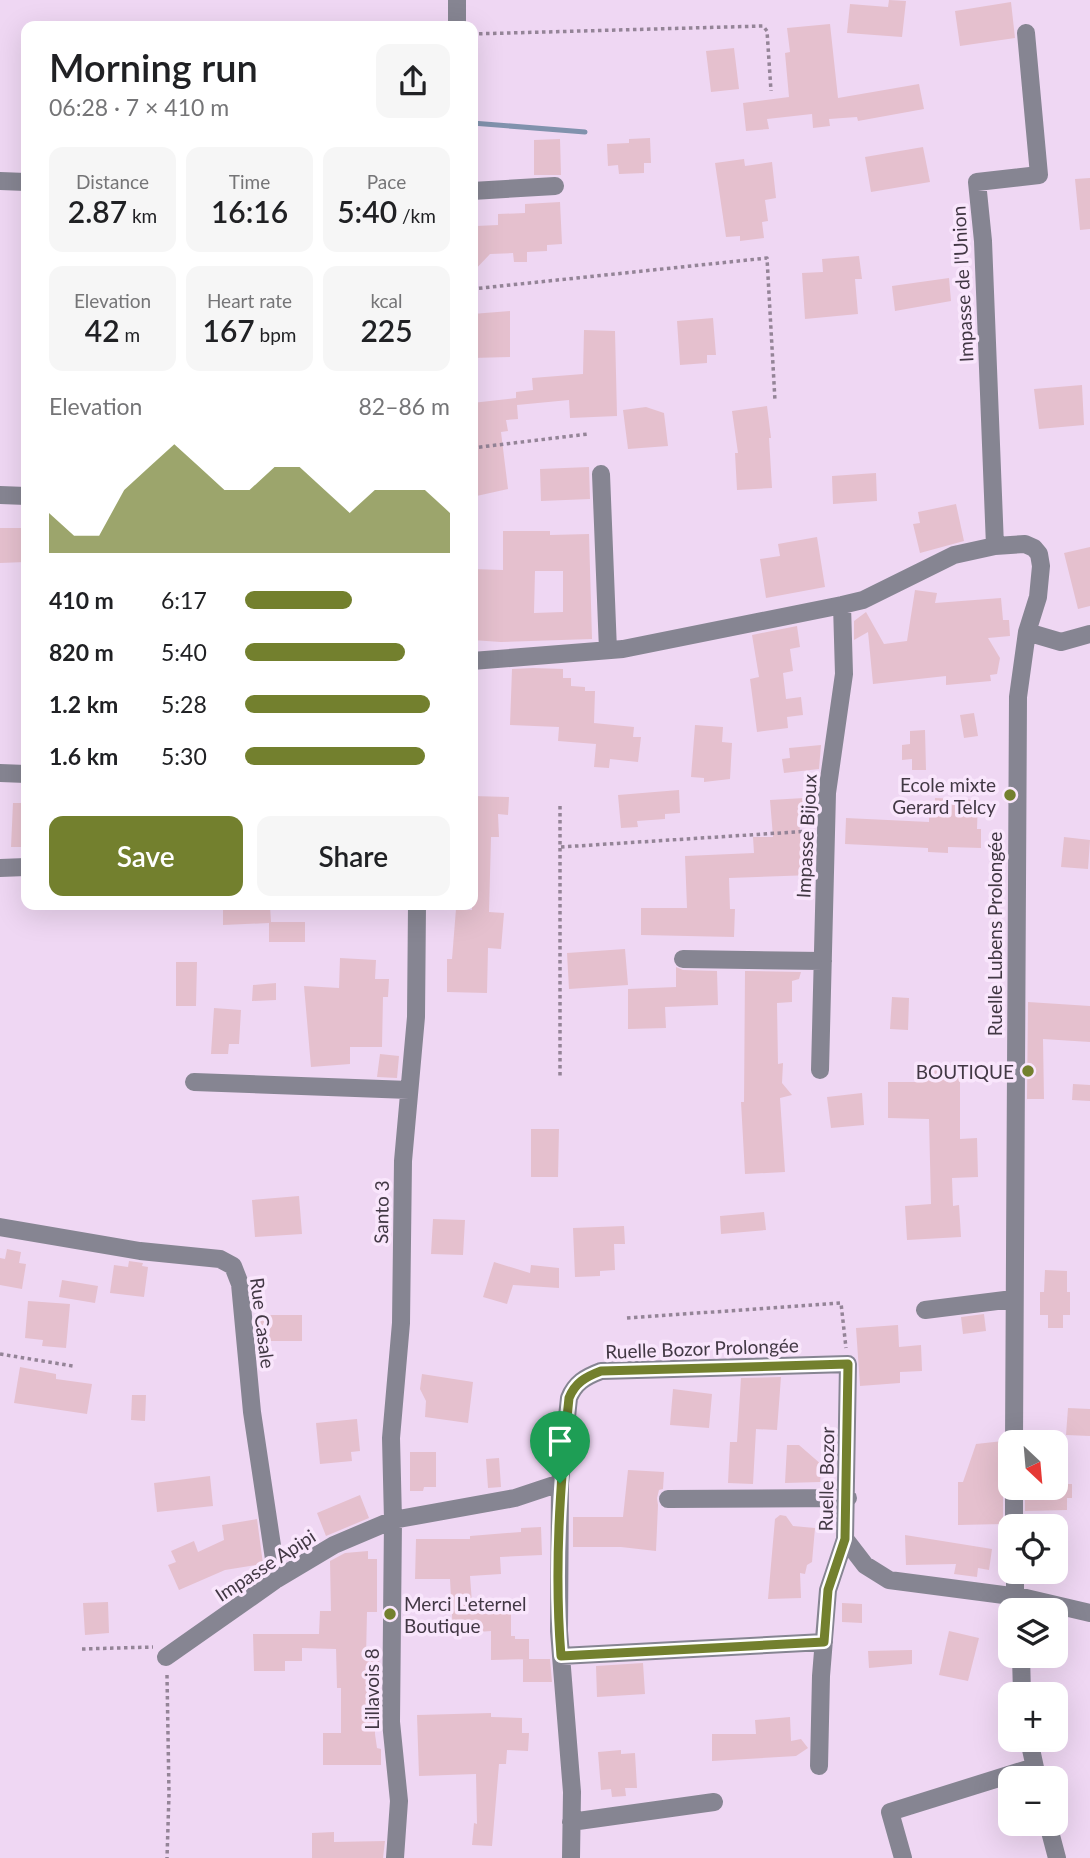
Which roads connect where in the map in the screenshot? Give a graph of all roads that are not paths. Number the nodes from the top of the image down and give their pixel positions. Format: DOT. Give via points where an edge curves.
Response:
graph roads {
  1 [pos="457,0"];
  2 [pos="457,21"];
  3 [pos="1026,33"];
  4 [pos="0,181"];
  5 [pos="21,181"];
  6 [pos="555,186"];
  7 [pos="478,191"];
  8 [pos="601,474"];
  9 [pos="0,495"];
  10 [pos="21,496"];
  11 [pos="995,546"];
  12 [pos="842,605"];
  13 [pos="1027,632"];
  14 [pos="1090,634"];
  15 [pos="608,650"];
  16 [pos="478,661"];
  17 [pos="0,773"];
  18 [pos="21,774"];
  19 [pos="0,867"];
  20 [pos="21,867"];
  21 [pos="417,910"];
  22 [pos="683,959"];
  23 [pos="822,961"];
  24 [pos="820,1070"];
  25 [pos="194,1083"];
  26 [pos="409,1090"];
  27 [pos="0,1227"];
  28 [pos="1013,1299"];
  29 [pos="925,1310"];
  30 [pos="848,1364"];
  31 [pos="1014,1430"];
  32 [pos="560,1483"];
  33 [pos="848,1498"];
  34 [pos="668,1499"];
  35 [pos="393,1520"];
  36 [pos="845,1539"];
  37 [pos="277,1579"];
  38 [pos="998,1598"];
  39 [pos="1068,1609"];
  40 [pos="1090,1613"];
  41 [pos="824,1642"];
  42 [pos="561,1656"];
  43 [pos="166,1657"];
  44 [pos="819,1766"];
  45 [pos="998,1783"];
  46 [pos="713,1802"];
  47 [pos="571,1822"];
  48 [pos="1051,1836"];
  49 [pos="396,1858"];
  50 [pos="571,1858"];
  51 [pos="903,1858"];
  52 [pos="1057,1858"];
  1 -- 2 [label="street"];
  3 -- 11 [label="street, Impasse de l'Union" via="1039,175 977,182"];
  4 -- 5 [label="street"];
  6 -- 7 [label="street"];
  8 -- 15 [label="street"];
  9 -- 10 [label="street"];
  11 -- 12 [label="street, Ruelle Lubens Prolongée" via="954,555 863,600"];
  11 -- 13 [label="street, Ruelle Lubens Prolongée" via="1025,544 1039,554 1038,597"];
  12 -- 15 [label="street, Ruelle Lubens Prolongée"];
  12 -- 23 [label="street, Impasse Bijoux" via="844,674 827,793"];
  13 -- 14 [label="street" via="1062,642"];
  13 -- 28 [label="street, Ruelle Lubens Prolongée" via="1018,697"];
  15 -- 16 [label="street, Ruelle Lubens Prolongée"];
  17 -- 18 [label="street"];
  19 -- 20 [label="street"];
  21 -- 26 [label="street, Santo 3" via="416,1017"];
  22 -- 23 [label="street"];
  23 -- 24 [label="street, Impasse Bijoux"];
  25 -- 26 [label="street"];
  26 -- 35 [label="street, Santo 3" via="403,1161 401,1323 391,1438"];
  27 -- 37 [label="street, Rue Casale" via="139,1251 220,1258 233,1266 240,1284 252,1412"];
  28 -- 29 [label="street"];
  28 -- 31 [label="street, Ruelle Lubens Prolongée"];
  30 -- 32 [label="street, Ruelle Bozor Prolongée" via="601,1371 586,1376 573,1387 569,1398"];
  30 -- 33 [label="street, Ruelle Bozor"];
  32 -- 35 [label="street, Impasse Apipi" via="515,1498"];
  32 -- 42 [label="street, Ruelle Bozor Prolongée"];
  33 -- 34 [label="street"];
  33 -- 36 [label="street, Ruelle Bozor"];
  35 -- 37 [label="street, Impasse Apipi" via="334,1545"];
  35 -- 49 [label="street, Lillavois 8" via="391,1722 398,1801"];
  36 -- 38 [label="street, Ruelle Bozor" via="865,1565 889,1580"];
  36 -- 41 [label="street" via="828,1590"];
  37 -- 43 [label="street, Impasse Apipi"];
  39 -- 40 [label="street, Ruelle Bozor"];
  41 -- 42 [label="street"];
  41 -- 44 [label="street"];
  42 -- 47 [label="street, Ruelle Bozor Prolongée"];
  45 -- 51 [label="street" via="890,1812"];
  46 -- 47 [label="street"];
  47 -- 50 [label="street, Ruelle Bozor Prolongée"];
  48 -- 52 [label="street"];
}
